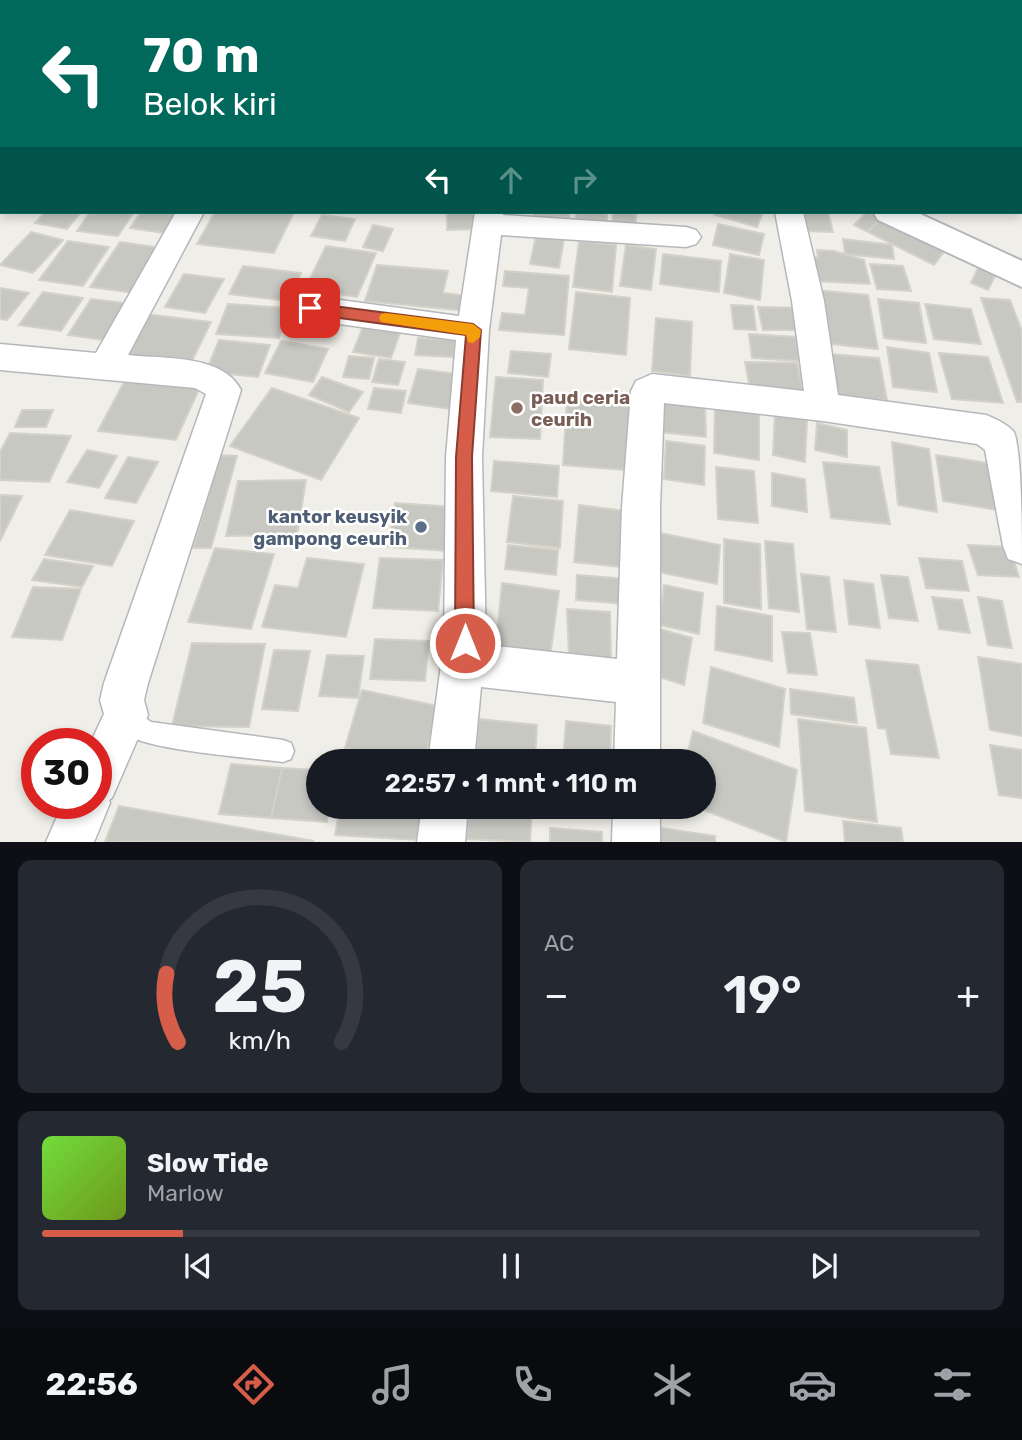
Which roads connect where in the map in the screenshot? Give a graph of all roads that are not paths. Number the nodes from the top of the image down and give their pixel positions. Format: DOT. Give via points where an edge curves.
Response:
graph roads {
  1 [pos="189,214"];
  2 [pos="789,214"];
  3 [pos="893,214"];
  4 [pos="489,218"];
  5 [pos="686,237"];
  6 [pos="1022,275"];
  7 [pos="310,308"];
  8 [pos="473,330"];
  9 [pos="0,357"];
  10 [pos="106,367"];
  11 [pos="823,407"];
  12 [pos="1022,546"];
  13 [pos="462,664"];
  14 [pos="638,683"];
  15 [pos="126,715"];
  16 [pos="112,746"];
  17 [pos="452,749"];
  18 [pos="637,749"];
  19 [pos="283,751"];
  20 [pos="80,819"];
  21 [pos="444,819"];
  22 [pos="637,819"];
  23 [pos="69,842"];
  24 [pos="441,842"];
  25 [pos="636,842"];
  1 -- 10 [label="street"];
  2 -- 11 [label="street" via="808,300"];
  3 -- 6 [label="street"];
  4 -- 5 [label="street"];
  4 -- 8 [label="street"];
  7 -- 8 [label="street"];
  8 -- 13 [label="street" via="464,457"];
  9 -- 10 [label="street"];
  10 -- 15 [label="street" via="203,376 224,390 126,683 122,700"];
  11 -- 12 [label="street" via="986,430 1001,443"];
  11 -- 14 [label="street" via="648,390"];
  13 -- 14 [label="street"];
  13 -- 17 [label="street"];
  14 -- 18 [label="street"];
  15 -- 16 [label="street"];
  15 -- 19 [label="lane" via="134,726 150,733"];
  20 -- 23 [label="street"];
  21 -- 24 [label="street"];
  22 -- 25 [label="street"];
}
